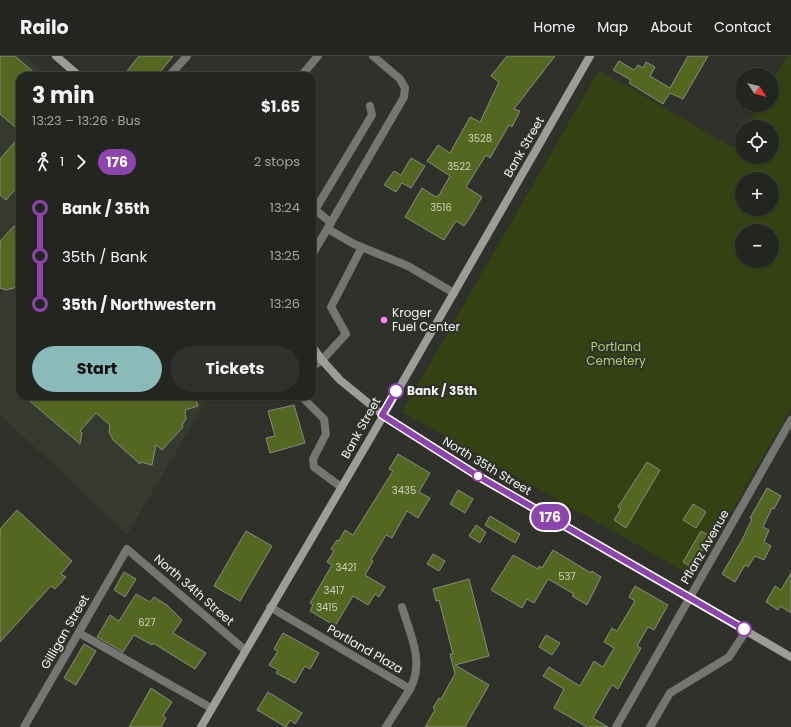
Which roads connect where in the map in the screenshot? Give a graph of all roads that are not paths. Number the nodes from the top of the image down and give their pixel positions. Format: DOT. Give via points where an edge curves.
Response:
graph roads {
  1 [pos="56,56"];
  2 [pos="186,56"];
  3 [pos="318,56"];
  4 [pos="373,56"];
  5 [pos="590,56"];
  6 [pos="74,72"];
  7 [pos="172,72"];
  8 [pos="304,72"];
  9 [pos="370,106"];
  10 [pos="316,205"];
  11 [pos="316,210"];
  12 [pos="330,226"];
  13 [pos="362,247"];
  14 [pos="316,249"];
  15 [pos="454,293"];
  16 [pos="316,352"];
  17 [pos="322,360"];
  18 [pos="316,364"];
  19 [pos="305,400"];
  20 [pos="382,415"];
  21 [pos="791,420"];
  22 [pos="341,487"];
  23 [pos="127,549"];
  24 [pos="690,598"];
  25 [pos="270,607"];
  26 [pos="402,607"];
  27 [pos="746,630"];
  28 [pos="79,633"];
  29 [pos="245,650"];
  30 [pos="791,657"];
  31 [pos="410,689"];
  32 [pos="211,708"];
  33 [pos="24,727"];
  34 [pos="201,727"];
  35 [pos="386,727"];
  36 [pos="616,727"];
  37 [pos="650,727"];
  1 -- 6 [label="street"];
  2 -- 7 [label="street"];
  3 -- 8 [label="street"];
  4 -- 12 [label="street" via="400,79 405,88 404,97"];
  5 -- 15 [label="street, Bank Street"];
  9 -- 10 [label="street" via="372,115"];
  11 -- 12 [label="street"];
  12 -- 13 [label="street"];
  12 -- 14 [label="street"];
  13 -- 15 [label="street" via="408,266"];
  13 -- 17 [label="street" via="331,307 346,334"];
  15 -- 20 [label="street, Bank Street"];
  16 -- 17 [label="street, North 35th Street"];
  17 -- 18 [label="street"];
  17 -- 20 [label="street, North 35th Street"];
  19 -- 22 [label="street" via="324,419 326,434 313,459 314,467"];
  20 -- 22 [label="street, Bank Street"];
  20 -- 24 [label="street, North 35th Street" via="478,476"];
  21 -- 24 [label="street, Pflanz Avenue"];
  22 -- 25 [label="street, Bank Street"];
  23 -- 28 [label="street, Gilligan Street"];
  23 -- 29 [label="street, North 34th Street"];
  24 -- 27 [label="street, North 35th Street"];
  24 -- 36 [label="street, Pflanz Avenue"];
  25 -- 29 [label="street, Bank Street"];
  25 -- 31 [label="street, Portland Plaza"];
  26 -- 31 [label="street" via="417,660 417,671"];
  27 -- 30 [label="street, North 35th Street"];
  27 -- 37 [label="street" via="729,658 670,694"];
  28 -- 32 [label="street"];
  28 -- 33 [label="street, Gilligan Street"];
  29 -- 32 [label="street, Bank Street"];
  31 -- 35 [label="street, Portland Plaza"];
  32 -- 34 [label="street, Bank Street"];
}
